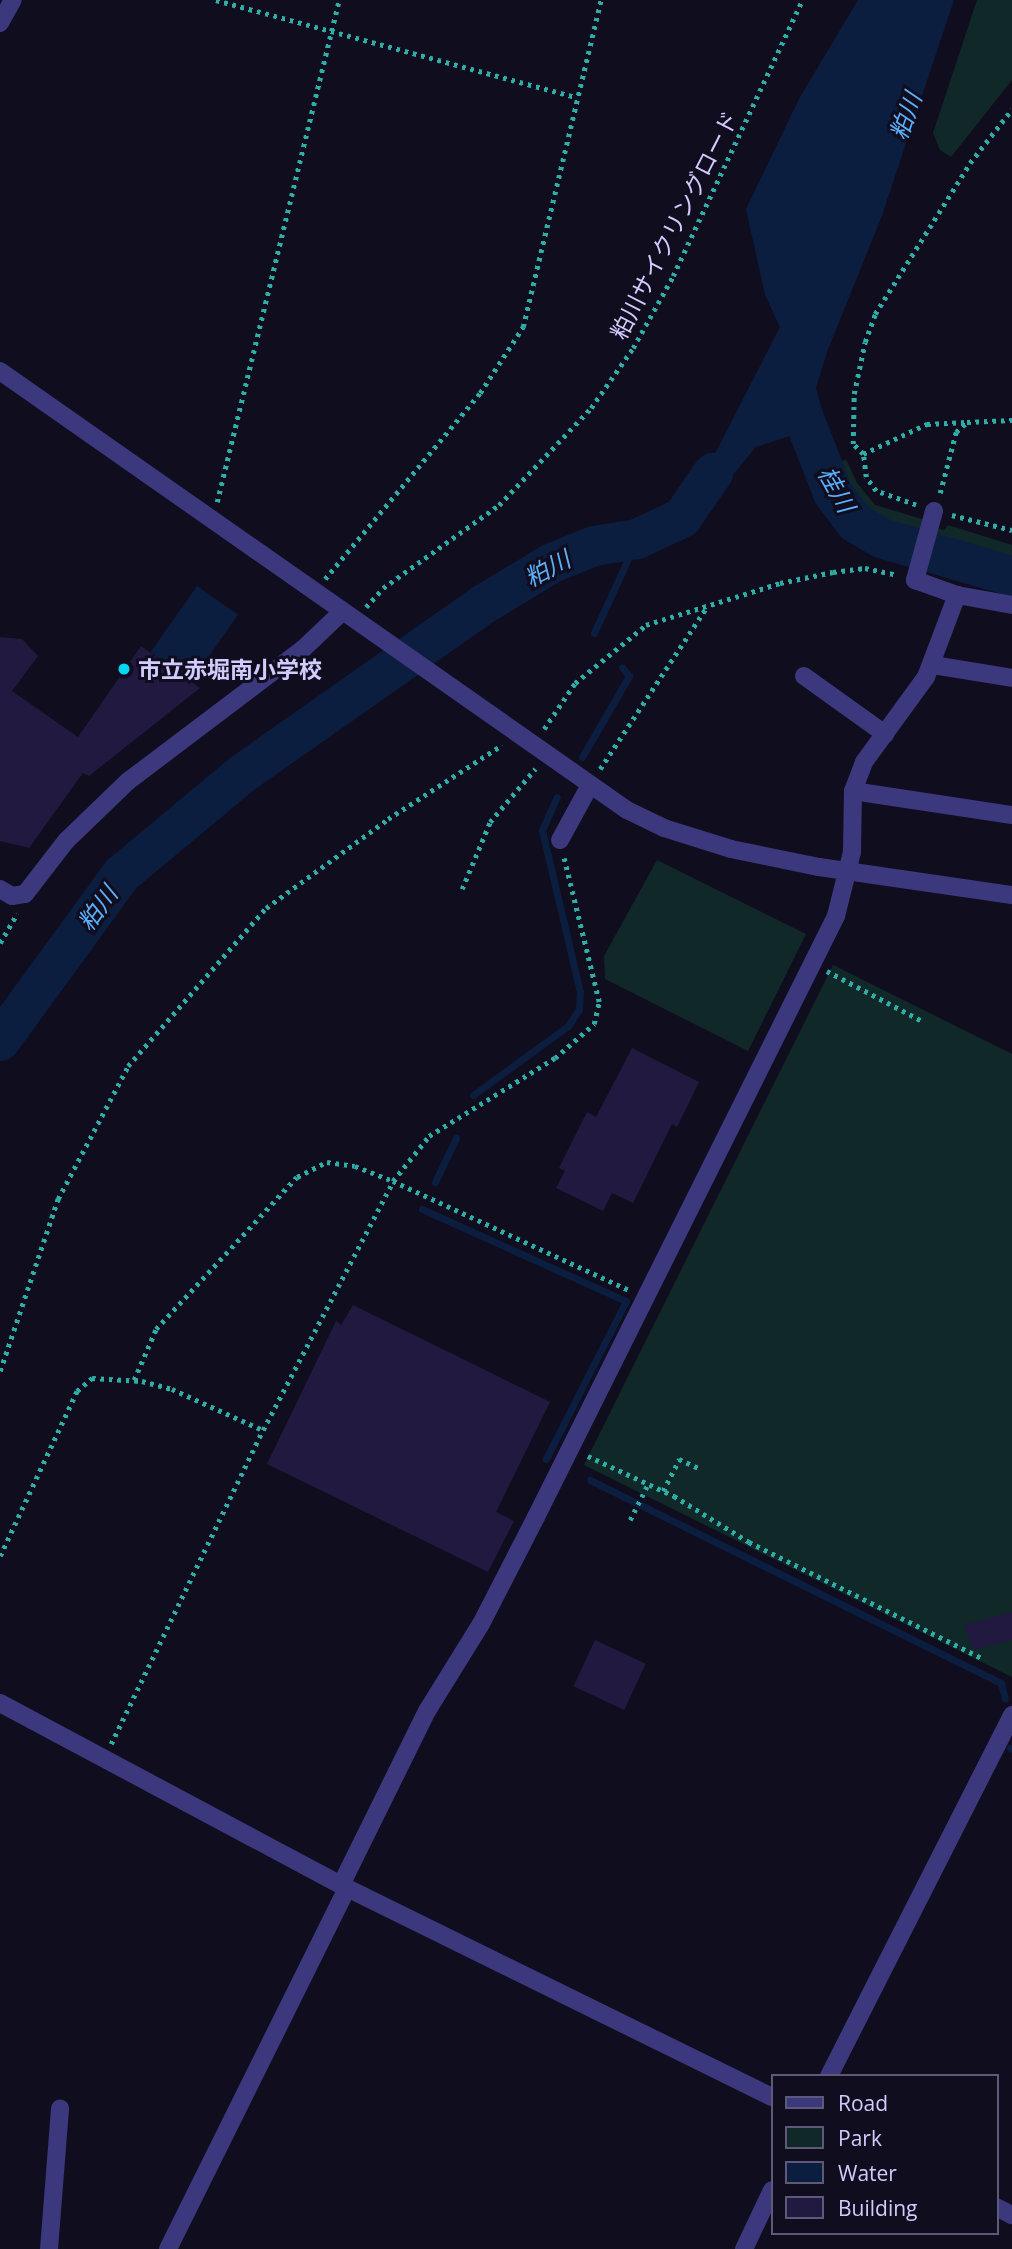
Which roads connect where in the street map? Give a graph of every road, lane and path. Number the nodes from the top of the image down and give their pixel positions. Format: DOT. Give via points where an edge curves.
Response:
graph roads {
  1 [pos="13,0"];
  2 [pos="216,0"];
  3 [pos="340,0"];
  4 [pos="601,0"];
  5 [pos="802,0"];
  6 [pos="0,23"];
  7 [pos="331,30"];
  8 [pos="576,97"];
  9 [pos="1012,109"];
  10 [pos="0,371"];
  11 [pos="1012,420"];
  12 [pos="967,422"];
  13 [pos="863,454"];
  14 [pos="933,515"];
  15 [pos="212,523"];
  16 [pos="1012,530"];
  17 [pos="916,577"];
  18 [pos="314,592"];
  19 [pos="957,595"];
  20 [pos="1012,605"];
  21 [pos="707,606"];
  22 [pos="342,612"];
  23 [pos="361,619"];
  24 [pos="933,665"];
  25 [pos="804,676"];
  26 [pos="1012,678"];
  27 [pos="512,733"];
  28 [pos="885,734"];
  29 [pos="539,752"];
  30 [pos="589,787"];
  31 [pos="853,791"];
  32 [pos="1012,815"];
  33 [pos="560,840"];
  34 [pos="848,871"];
  35 [pos="0,889"];
  36 [pos="462,889"];
  37 [pos="1012,895"];
  38 [pos="20,905"];
  39 [pos="0,943"];
  40 [pos="823,971"];
  41 [pos="924,1022"];
  42 [pos="393,1181"];
  43 [pos="646,1298"];
  44 [pos="0,1371"];
  45 [pos="134,1380"];
  46 [pos="263,1430"];
  47 [pos="583,1453"];
  48 [pos="698,1468"];
  49 [pos="648,1484"];
  50 [pos="663,1491"];
  51 [pos="630,1520"];
  52 [pos="0,1556"];
  53 [pos="982,1658"];
  54 [pos="0,1703"];
  55 [pos="1012,1715"];
  56 [pos="103,1761"];
  57 [pos="344,1887"];
  58 [pos="830,2074"];
  59 [pos="771,2097"];
  60 [pos="60,2108"];
  61 [pos="771,2192"];
  62 [pos="49,2249"];
  63 [pos="168,2249"];
  64 [pos="744,2249"];
  1 -- 6 [label="street"];
  2 -- 7 [label="path"];
  3 -- 7 [label="path"];
  4 -- 8 [label="path"];
  5 -- 23 [label="path, 粕川サイクリングロード" via="673,276 633,348 591,408 499,505 383,588"];
  7 -- 8 [label="path"];
  7 -- 15 [label="path"];
  8 -- 18 [label="path" via="523,327 480,393"];
  9 -- 13 [label="path" via="970,163 875,314 854,394 853,444"];
  10 -- 15 [label="street"];
  11 -- 12 [label="path"];
  12 -- 13 [label="path" via="927,424"];
  12 -- 14 [label="path" via="956,432"];
  13 -- 14 [label="path" via="866,477 876,491"];
  14 -- 16 [label="path"];
  14 -- 17 [label="street"];
  15 -- 18 [label="street"];
  17 -- 19 [label="street"];
  17 -- 21 [label="path" via="865,568 780,583"];
  18 -- 22 [label="street"];
  19 -- 20 [label="street"];
  19 -- 24 [label="street"];
  21 -- 29 [label="path" via="646,625 575,683"];
  21 -- 30 [label="path"];
  22 -- 23 [label="street"];
  22 -- 35 [label="street" via="303,649 127,782 66,841 25,894 12,896"];
  23 -- 27 [label="street"];
  24 -- 26 [label="street"];
  24 -- 28 [label="street"];
  25 -- 28 [label="street"];
  27 -- 29 [label="street"];
  27 -- 44 [label="path" via="265,908 128,1066 58,1199"];
  28 -- 31 [label="street" via="864,762"];
  29 -- 30 [label="street"];
  29 -- 36 [label="path" via="500,804"];
  30 -- 33 [label="street"];
  30 -- 34 [label="street" via="664,828"];
  31 -- 32 [label="street"];
  31 -- 34 [label="street"];
  33 -- 42 [label="path" via="599,1002 594,1024 555,1058 429,1136"];
  34 -- 37 [label="street"];
  34 -- 43 [label="street" via="836,916"];
  38 -- 39 [label="path"];
  40 -- 41 [label="path"];
  42 -- 43 [label="path"];
  42 -- 45 [label="path" via="355,1166 327,1162 297,1177 156,1329"];
  42 -- 46 [label="path"];
  43 -- 57 [label="street" via="481,1624 387,1787"];
  45 -- 46 [label="path" via="172,1389"];
  45 -- 52 [label="path" via="92,1378 77,1391"];
  46 -- 56 [label="path"];
  47 -- 49 [label="path"];
  48 -- 50 [label="path" via="679,1459"];
  49 -- 50 [label="path"];
  49 -- 51 [label="path"];
  50 -- 53 [label="path" via="749,1542"];
  54 -- 56 [label="street"];
  55 -- 58 [label="street"];
  56 -- 57 [label="street"];
  57 -- 59 [label="street"];
  57 -- 63 [label="street"];
  60 -- 62 [label="street"];
  61 -- 64 [label="street"];
}
